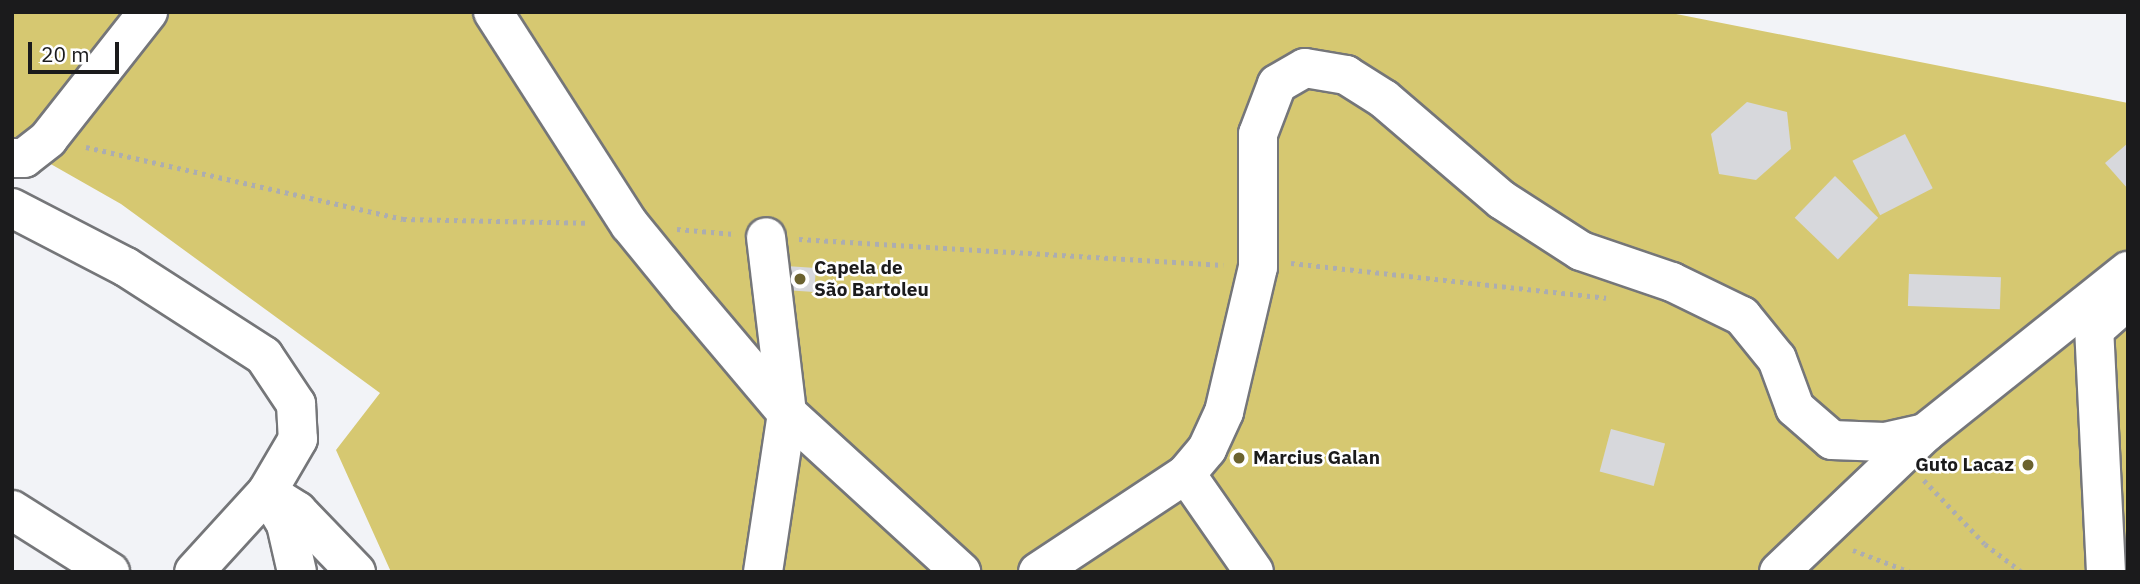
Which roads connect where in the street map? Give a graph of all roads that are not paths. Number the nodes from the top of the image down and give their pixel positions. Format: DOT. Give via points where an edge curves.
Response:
graph roads {
  1 [pos="148,12"];
  2 [pos="493,12"];
  3 [pos="12,158"];
  4 [pos="12,208"];
  5 [pos="766,237"];
  6 [pos="2128,248"];
  7 [pos="2128,271"];
  8 [pos="2128,300"];
  9 [pos="2076,326"];
  10 [pos="787,413"];
  11 [pos="1913,445"];
  12 [pos="1186,474"];
  13 [pos="267,492"];
  14 [pos="12,510"];
  15 [pos="110,572"];
  16 [pos="194,572"];
  17 [pos="297,572"];
  18 [pos="356,572"];
  19 [pos="763,572"];
  20 [pos="961,572"];
  21 [pos="1038,572"];
  22 [pos="1254,572"];
  23 [pos="1779,572"];
  24 [pos="2106,572"];
  1 -- 3 [label="lane" via="48,139 24,158"];
  2 -- 10 [label="lane" via="630,225"];
  4 -- 13 [label="lane" via="126,267 264,356 296,404 298,439"];
  5 -- 10 [label="lane"];
  6 -- 9 [label="lane" via="2080,292"];
  7 -- 9 [label="lane"];
  8 -- 9 [label="lane"];
  9 -- 11 [label="lane"];
  9 -- 24 [label="lane"];
  10 -- 19 [label="lane"];
  10 -- 20 [label="lane"];
  11 -- 12 [label="lane" via="1832,440 1810,426 1795,408 1763,337 1742,316 1672,282 1581,251 1502,201 1384,99 1346,75 1305,68 1277,84 1258,134 1258,267 1224,412"];
  11 -- 23 [label="lane" via="1818,541"];
  12 -- 21 [label="lane"];
  12 -- 22 [label="lane"];
  13 -- 16 [label="lane"];
  13 -- 17 [label="lane" via="286,524"];
  13 -- 18 [label="lane" via="297,511"];
  14 -- 15 [label="lane"];
}
